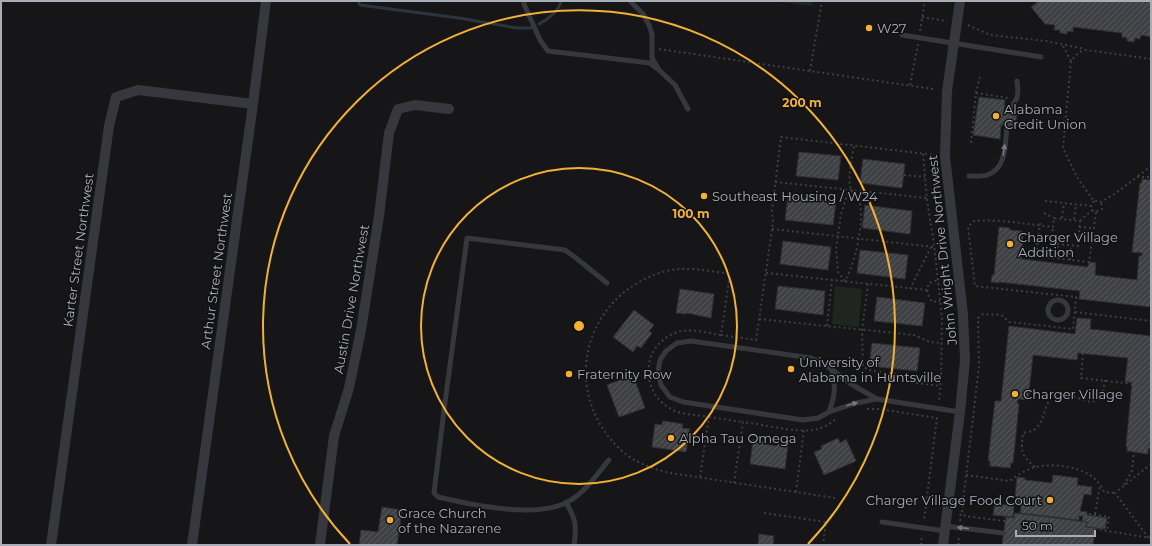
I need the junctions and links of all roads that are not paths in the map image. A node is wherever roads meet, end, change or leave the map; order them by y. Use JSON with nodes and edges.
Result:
{"nodes":[{"id":1,"x":266,"y":1,"type":"edge"},
{"id":2,"x":524,"y":1,"type":"edge"},
{"id":3,"x":630,"y":1,"type":"edge"},
{"id":4,"x":960,"y":1,"type":"edge"},
{"id":5,"x":902,"y":35,"type":"dead end"},
{"id":6,"x":954,"y":43,"type":"junction"},
{"id":7,"x":1041,"y":57,"type":"dead end"},
{"id":8,"x":659,"y":70,"type":"junction"},
{"id":9,"x":1017,"y":81,"type":"dead end"},
{"id":10,"x":253,"y":104,"type":"junction"},
{"id":11,"x":449,"y":109,"type":"dead end"},
{"id":12,"x":688,"y":109,"type":"dead end"},
{"id":13,"x":1009,"y":111,"type":"dead end"},
{"id":14,"x":1007,"y":126,"type":"dead end"},
{"id":15,"x":969,"y":176,"type":"dead end"},
{"id":16,"x":607,"y":283,"type":"dead end"},
{"id":17,"x":1059,"y":300,"type":"joint"},
{"id":18,"x":832,"y":371,"type":"junction"},
{"id":19,"x":877,"y":399,"type":"junction"},
{"id":20,"x":829,"y":412,"type":"junction"},
{"id":21,"x":960,"y":412,"type":"junction"},
{"id":22,"x":609,"y":460,"type":"dead end"},
{"id":23,"x":566,"y":502,"type":"junction"},
{"id":24,"x":882,"y":522,"type":"dead end"},
{"id":25,"x":945,"y":528,"type":"junction"},
{"id":26,"x":1004,"y":532,"type":"dead end"},
{"id":27,"x":51,"y":545,"type":"edge"},
{"id":28,"x":192,"y":545,"type":"edge"},
{"id":29,"x":320,"y":545,"type":"edge"},
{"id":30,"x":574,"y":545,"type":"edge"},
{"id":31,"x":943,"y":545,"type":"edge"}],
"edges":[{"from":1,"to":10,"type":"street","name":"Arthur Street Northwest"},
{"from":2,"to":8,"type":"lane"},
{"from":3,"to":8,"type":"lane"},
{"from":4,"to":6,"type":"street","name":"John Wright Drive Northwest"},
{"from":5,"to":6,"type":"lane"},
{"from":6,"to":7,"type":"lane"},
{"from":6,"to":21,"type":"street","name":"John Wright Drive Northwest"},
{"from":8,"to":12,"type":"lane"},
{"from":9,"to":13,"type":"lane"},
{"from":10,"to":27,"type":"street","name":"Karter Street Northwest"},
{"from":10,"to":28,"type":"street","name":"Arthur Street Northwest"},
{"from":11,"to":29,"type":"street","name":"Austin Drive Northwest"},
{"from":15,"to":14,"type":"lane","one_way":true},
{"from":16,"to":23,"type":"lane"},
{"from":17,"to":17,"type":"lane"},
{"from":18,"to":19,"type":"lane"},
{"from":18,"to":20,"type":"lane"},
{"from":18,"to":20,"type":"lane"},
{"from":20,"to":19,"type":"lane","one_way":true},
{"from":19,"to":21,"type":"lane"},
{"from":21,"to":25,"type":"street","name":"John Wright Drive Northwest"},
{"from":22,"to":23,"type":"lane"},
{"from":23,"to":30,"type":"lane"},
{"from":24,"to":25,"type":"lane"},
{"from":26,"to":25,"type":"lane","one_way":true},
{"from":25,"to":31,"type":"street","name":"John Wright Drive Northwest"}]}
